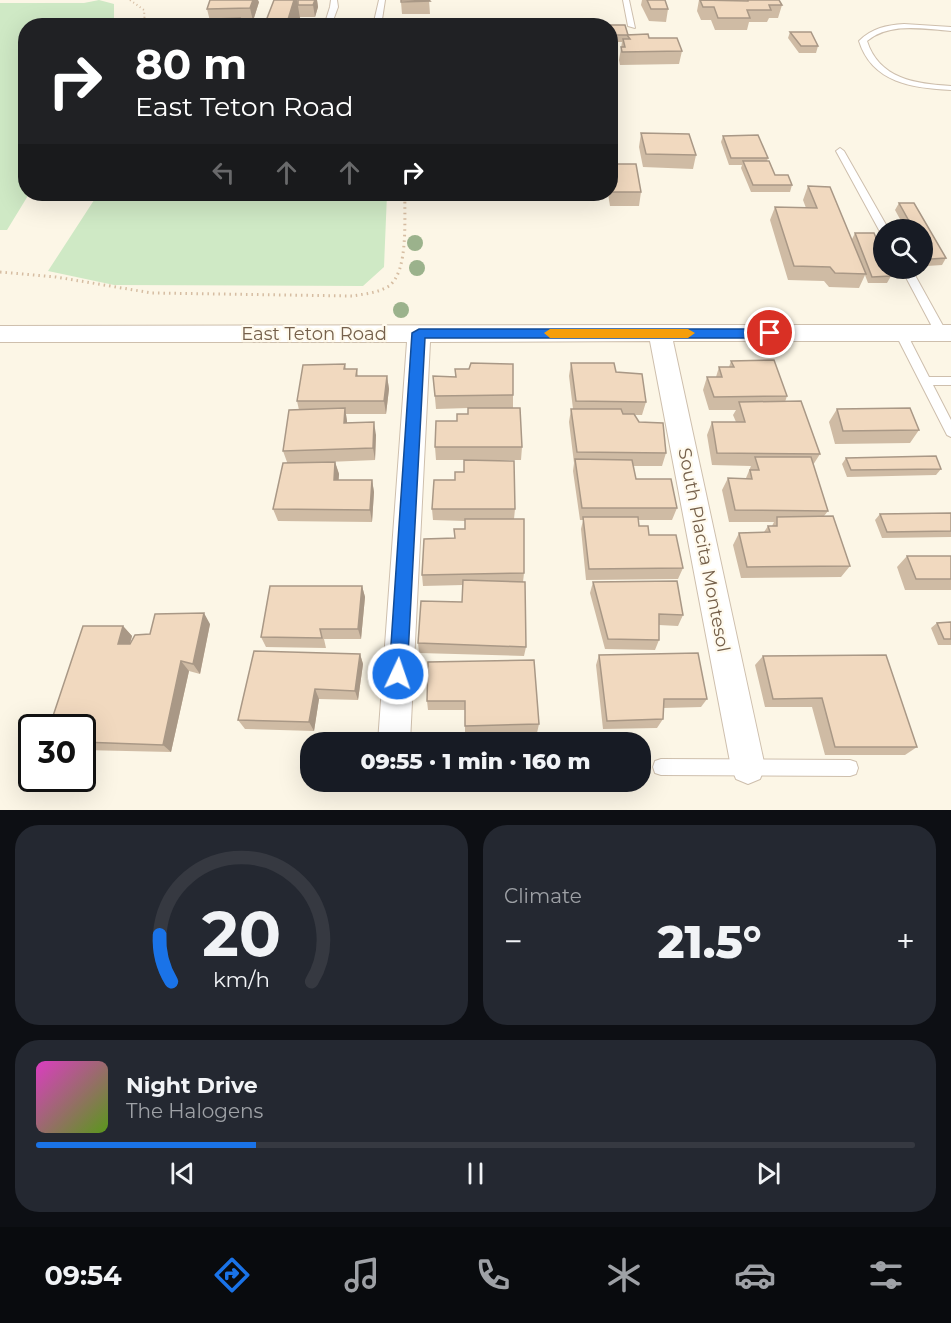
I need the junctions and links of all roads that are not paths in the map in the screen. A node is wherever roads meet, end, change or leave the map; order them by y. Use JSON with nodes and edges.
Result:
{"nodes":[{"id":1,"x":334,"y":0,"type":"edge"},
{"id":2,"x":382,"y":0,"type":"edge"},
{"id":3,"x":626,"y":0,"type":"edge"},
{"id":4,"x":330,"y":18,"type":"edge"},
{"id":5,"x":379,"y":18,"type":"edge"},
{"id":6,"x":632,"y":26,"type":"dead end"},
{"id":7,"x":951,"y":29,"type":"edge"},
{"id":8,"x":951,"y":88,"type":"edge"},
{"id":9,"x":840,"y":151,"type":"dead end"},
{"id":10,"x":878,"y":219,"type":"edge"},
{"id":11,"x":913,"y":279,"type":"edge"},
{"id":12,"x":419,"y":333,"type":"junction"},
{"id":13,"x":660,"y":333,"type":"junction"},
{"id":14,"x":902,"y":333,"type":"junction"},
{"id":15,"x":946,"y":333,"type":"edge"},
{"id":16,"x":0,"y":334,"type":"edge"},
{"id":17,"x":926,"y":381,"type":"junction"},
{"id":18,"x":951,"y":381,"type":"edge"},
{"id":19,"x":951,"y":432,"type":"edge"},
{"id":20,"x":395,"y":732,"type":"edge"},
{"id":21,"x":661,"y":767,"type":"dead end"},
{"id":22,"x":748,"y":767,"type":"junction"},
{"id":23,"x":850,"y":768,"type":"dead end"}],
"edges":[{"from":1,"to":4,"type":"lane"},
{"from":2,"to":5,"type":"lane"},
{"from":3,"to":6,"type":"lane"},
{"from":7,"to":8,"type":"lane"},
{"from":9,"to":10,"type":"lane"},
{"from":11,"to":15,"type":"lane"},
{"from":12,"to":13,"type":"street","name":"East Teton Road"},
{"from":12,"to":16,"type":"street","name":"East Teton Road"},
{"from":12,"to":20,"type":"street"},
{"from":13,"to":14,"type":"street","name":"East Teton Road"},
{"from":13,"to":22,"type":"street","name":"South Placita Montesol"},
{"from":14,"to":15,"type":"street","name":"East Teton Road"},
{"from":14,"to":17,"type":"lane"},
{"from":17,"to":18,"type":"lane"},
{"from":17,"to":19,"type":"lane"},
{"from":21,"to":22,"type":"lane"},
{"from":22,"to":23,"type":"lane"}]}
